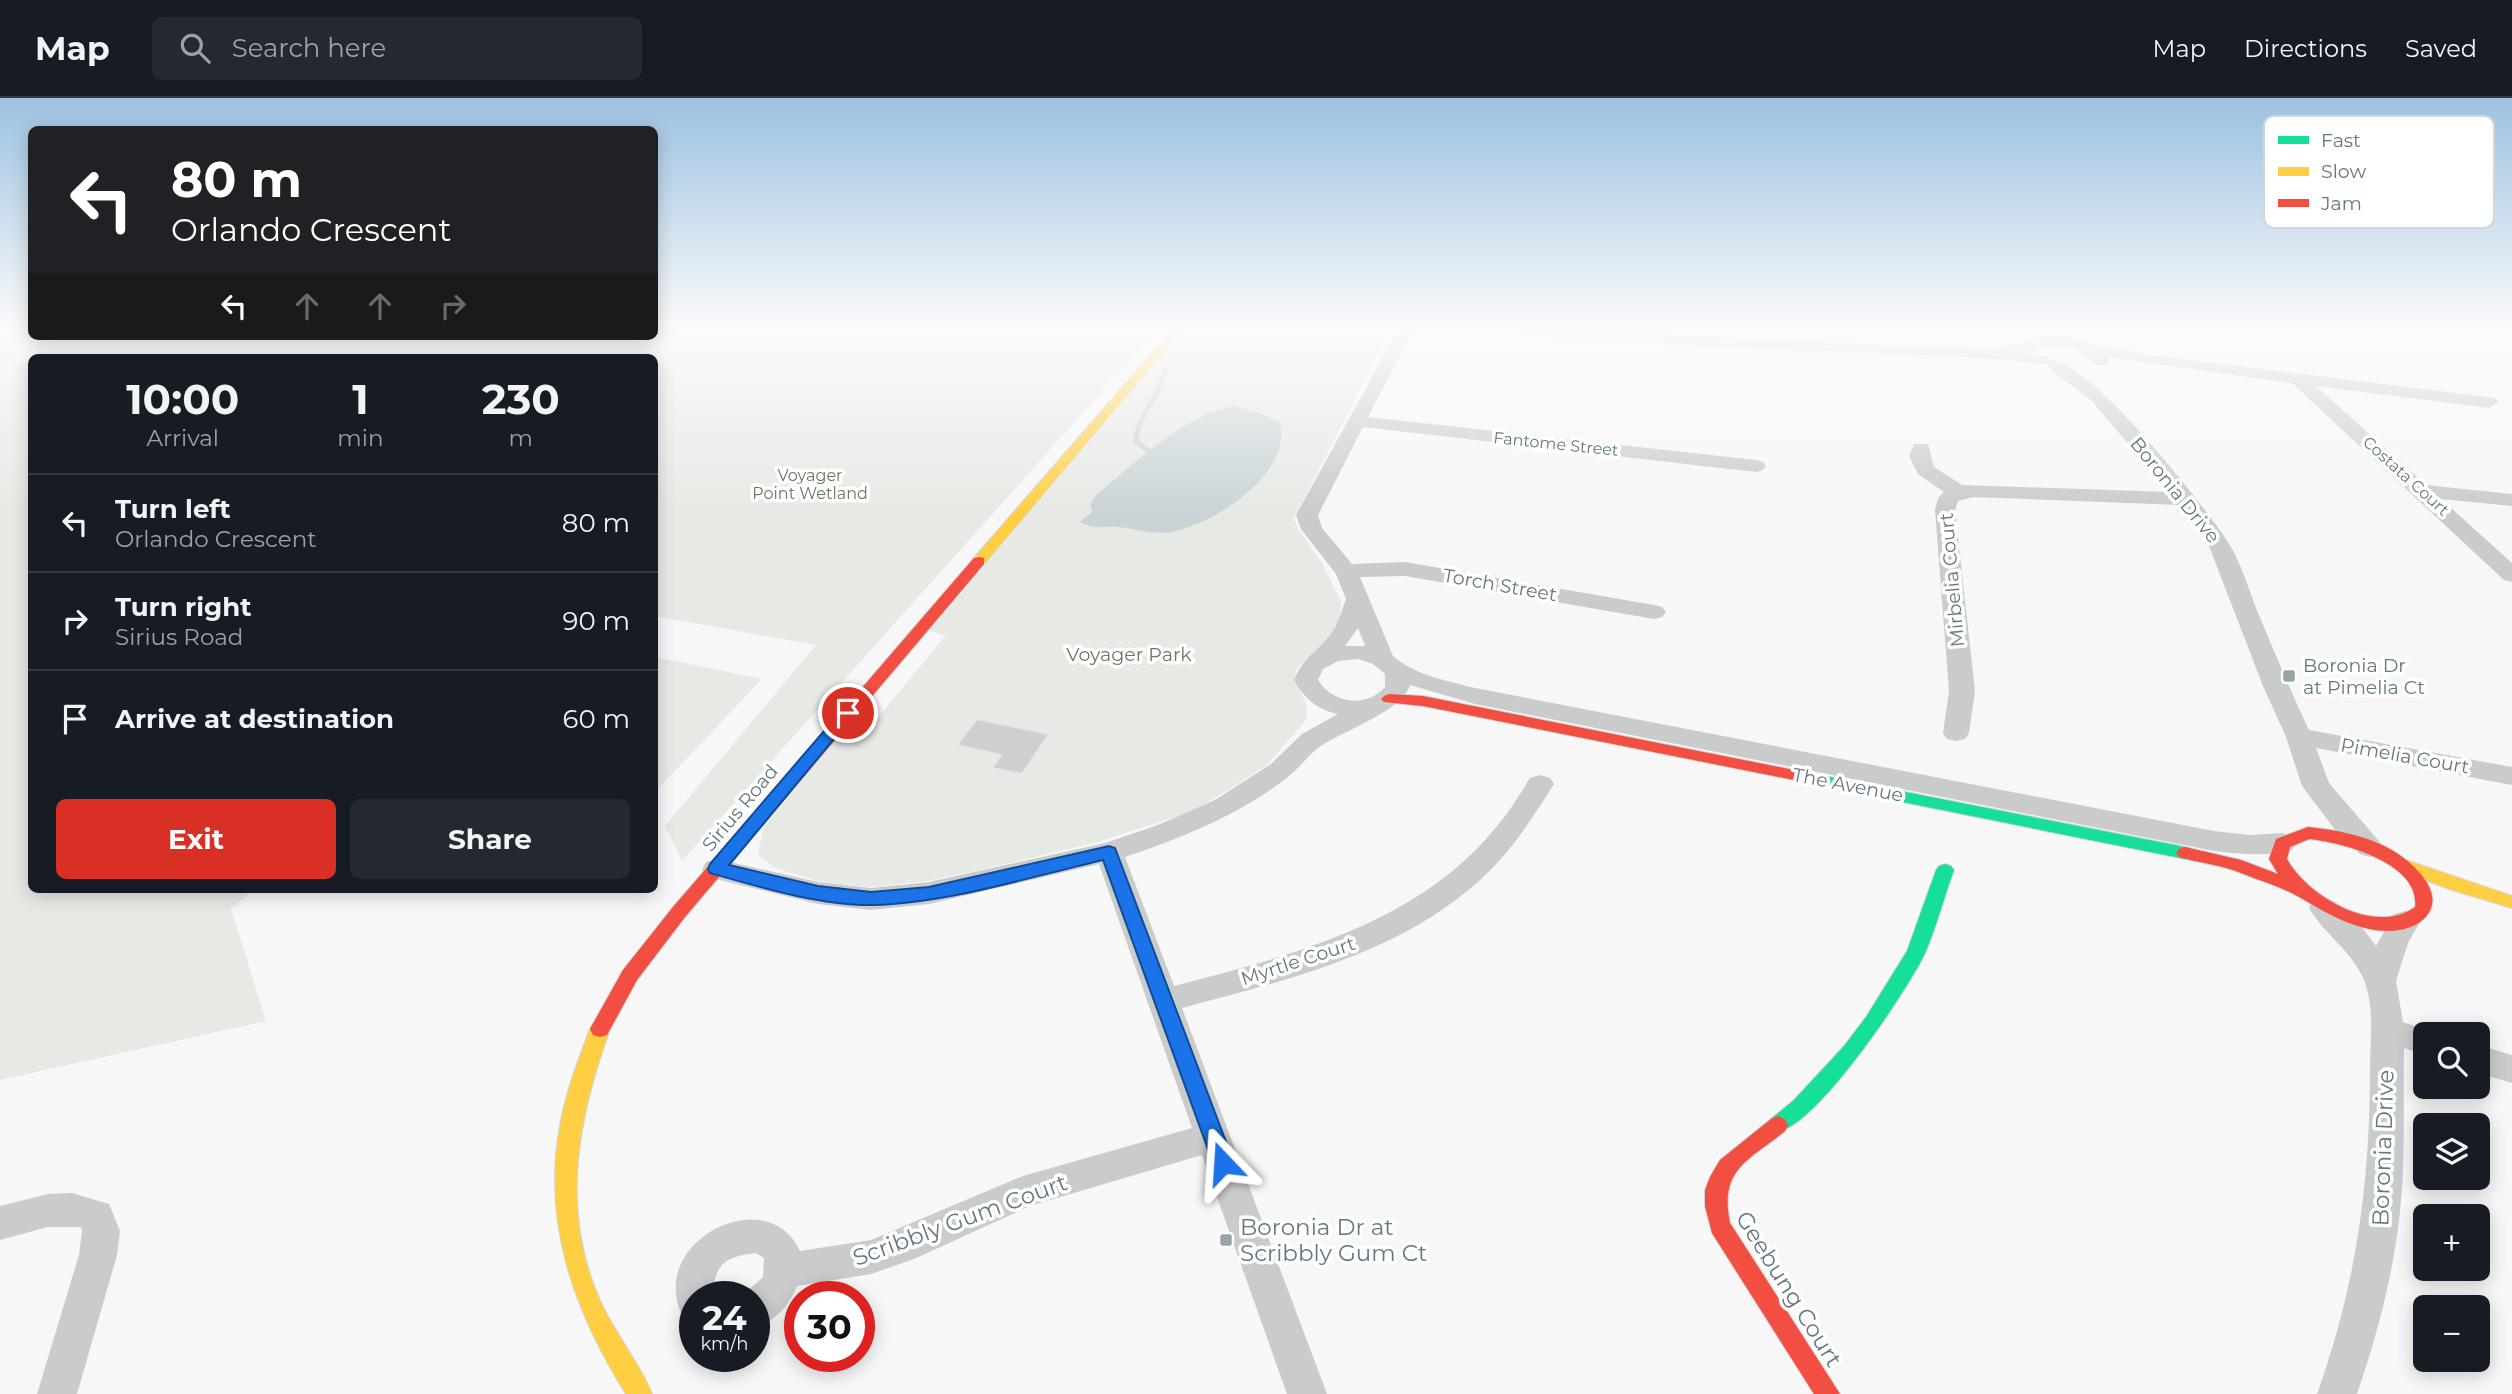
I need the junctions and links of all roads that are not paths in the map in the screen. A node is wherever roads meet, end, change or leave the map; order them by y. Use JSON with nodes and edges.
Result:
{"nodes":[{"id":1,"x":1125,"y":390,"type":"edge"},
{"id":2,"x":1373,"y":390,"type":"edge"},
{"id":3,"x":2089,"y":390,"type":"edge"},
{"id":4,"x":2097,"y":390,"type":"edge"},
{"id":5,"x":2311,"y":390,"type":"edge"},
{"id":6,"x":2393,"y":390,"type":"edge"},
{"id":7,"x":2099,"y":397,"type":"junction"},
{"id":8,"x":2489,"y":402,"type":"dead end"},
{"id":9,"x":1357,"y":421,"type":"junction"},
{"id":10,"x":1921,"y":448,"type":"dead end"},
{"id":11,"x":1756,"y":466,"type":"dead end"},
{"id":12,"x":2422,"y":491,"type":"junction"},
{"id":13,"x":1959,"y":492,"type":"junction"},
{"id":14,"x":2186,"y":499,"type":"junction"},
{"id":15,"x":2512,"y":500,"type":"edge"},
{"id":16,"x":1346,"y":571,"type":"junction"},
{"id":17,"x":2512,"y":575,"type":"edge"},
{"id":18,"x":1357,"y":600,"type":"junction"},
{"id":19,"x":1654,"y":612,"type":"dead end"},
{"id":20,"x":1321,"y":659,"type":"junction"},
{"id":21,"x":1388,"y":664,"type":"junction"},
{"id":22,"x":1316,"y":697,"type":"junction"},
{"id":23,"x":1380,"y":703,"type":"junction"},
{"id":24,"x":1956,"y":733,"type":"dead end"},
{"id":25,"x":2299,"y":737,"type":"junction"},
{"id":26,"x":1311,"y":740,"type":"junction"},
{"id":27,"x":2512,"y":776,"type":"edge"},
{"id":28,"x":1540,"y":784,"type":"dead end"},
{"id":29,"x":2316,"y":786,"type":"junction"},
{"id":30,"x":2291,"y":839,"type":"junction"},
{"id":31,"x":2370,"y":847,"type":"junction"},
{"id":32,"x":1109,"y":852,"type":"junction"},
{"id":33,"x":2400,"y":864,"type":"junction"},
{"id":34,"x":716,"y":869,"type":"junction"},
{"id":35,"x":1945,"y":870,"type":"dead end"},
{"id":36,"x":2310,"y":897,"type":"junction"},
{"id":37,"x":2512,"y":902,"type":"edge"},
{"id":38,"x":2440,"y":912,"type":"dead end"},
{"id":39,"x":2412,"y":918,"type":"junction"},
{"id":40,"x":2380,"y":981,"type":"junction"},
{"id":41,"x":1163,"y":1001,"type":"junction"},
{"id":42,"x":2386,"y":1030,"type":"junction"},
{"id":43,"x":2413,"y":1038,"type":"edge"},
{"id":44,"x":2490,"y":1063,"type":"edge"},
{"id":45,"x":2512,"y":1069,"type":"edge"},
{"id":46,"x":1214,"y":1137,"type":"junction"},
{"id":47,"x":0,"y":1223,"type":"edge"},
{"id":48,"x":784,"y":1271,"type":"junction"},
{"id":49,"x":694,"y":1281,"type":"edge"},
{"id":50,"x":770,"y":1298,"type":"edge"},
{"id":51,"x":57,"y":1394,"type":"edge"},
{"id":52,"x":639,"y":1394,"type":"edge"},
{"id":53,"x":1307,"y":1394,"type":"edge"},
{"id":54,"x":1828,"y":1394,"type":"edge"},
{"id":55,"x":2337,"y":1394,"type":"edge"}],
"edges":[{"from":1,"to":34,"type":"street","name":"Sirius Road"},
{"from":2,"to":9,"type":"street"},
{"from":3,"to":7,"type":"street","name":"Boronia Drive"},
{"from":4,"to":7,"type":"street","name":"Boronia Drive"},
{"from":5,"to":12,"type":"street","name":"Costata Court"},
{"from":6,"to":8,"type":"street"},
{"from":7,"to":14,"type":"street","name":"Boronia Drive"},
{"from":9,"to":11,"type":"street","name":"Fantome Street"},
{"from":9,"to":16,"type":"street"},
{"from":10,"to":13,"type":"street"},
{"from":12,"to":15,"type":"street"},
{"from":12,"to":17,"type":"street","name":"Costata Court"},
{"from":13,"to":14,"type":"street","name":"Mirbelia Court"},
{"from":13,"to":24,"type":"street","name":"Mirbelia Court"},
{"from":14,"to":25,"type":"street","name":"Boronia Drive"},
{"from":16,"to":18,"type":"street"},
{"from":16,"to":19,"type":"street","name":"Torch Street"},
{"from":18,"to":20,"type":"street"},
{"from":18,"to":21,"type":"street"},
{"from":20,"to":21,"type":"street"},
{"from":20,"to":22,"type":"street"},
{"from":21,"to":23,"type":"street"},
{"from":21,"to":30,"type":"street","name":"The Avenue"},
{"from":22,"to":23,"type":"street"},
{"from":22,"to":26,"type":"street"},
{"from":23,"to":26,"type":"street"},
{"from":23,"to":36,"type":"street","name":"The Avenue"},
{"from":25,"to":27,"type":"street","name":"Pimelia Court"},
{"from":25,"to":29,"type":"street","name":"Boronia Drive"},
{"from":26,"to":32,"type":"street"},
{"from":28,"to":41,"type":"street","name":"Myrtle Court"},
{"from":29,"to":30,"type":"street"},
{"from":29,"to":31,"type":"street","name":"Boronia Drive"},
{"from":30,"to":31,"type":"street"},
{"from":30,"to":36,"type":"street"},
{"from":31,"to":33,"type":"street"},
{"from":32,"to":34,"type":"street"},
{"from":32,"to":41,"type":"street"},
{"from":33,"to":37,"type":"street"},
{"from":33,"to":39,"type":"street"},
{"from":34,"to":52,"type":"street","name":"Sirius Road"},
{"from":35,"to":54,"type":"street","name":"Geebung Court"},
{"from":36,"to":39,"type":"street","name":"The Avenue"},
{"from":36,"to":40,"type":"street","name":"Boronia Drive"},
{"from":38,"to":39,"type":"street"},
{"from":39,"to":40,"type":"street","name":"Boronia Drive"},
{"from":40,"to":42,"type":"street","name":"Boronia Drive"},
{"from":41,"to":46,"type":"street"},
{"from":42,"to":43,"type":"street"},
{"from":42,"to":55,"type":"street","name":"Boronia Drive"},
{"from":44,"to":45,"type":"street"},
{"from":46,"to":48,"type":"street","name":"Scribbly Gum Court"},
{"from":46,"to":53,"type":"street"},
{"from":47,"to":51,"type":"street"},
{"from":48,"to":49,"type":"street"},
{"from":48,"to":50,"type":"street"}]}
